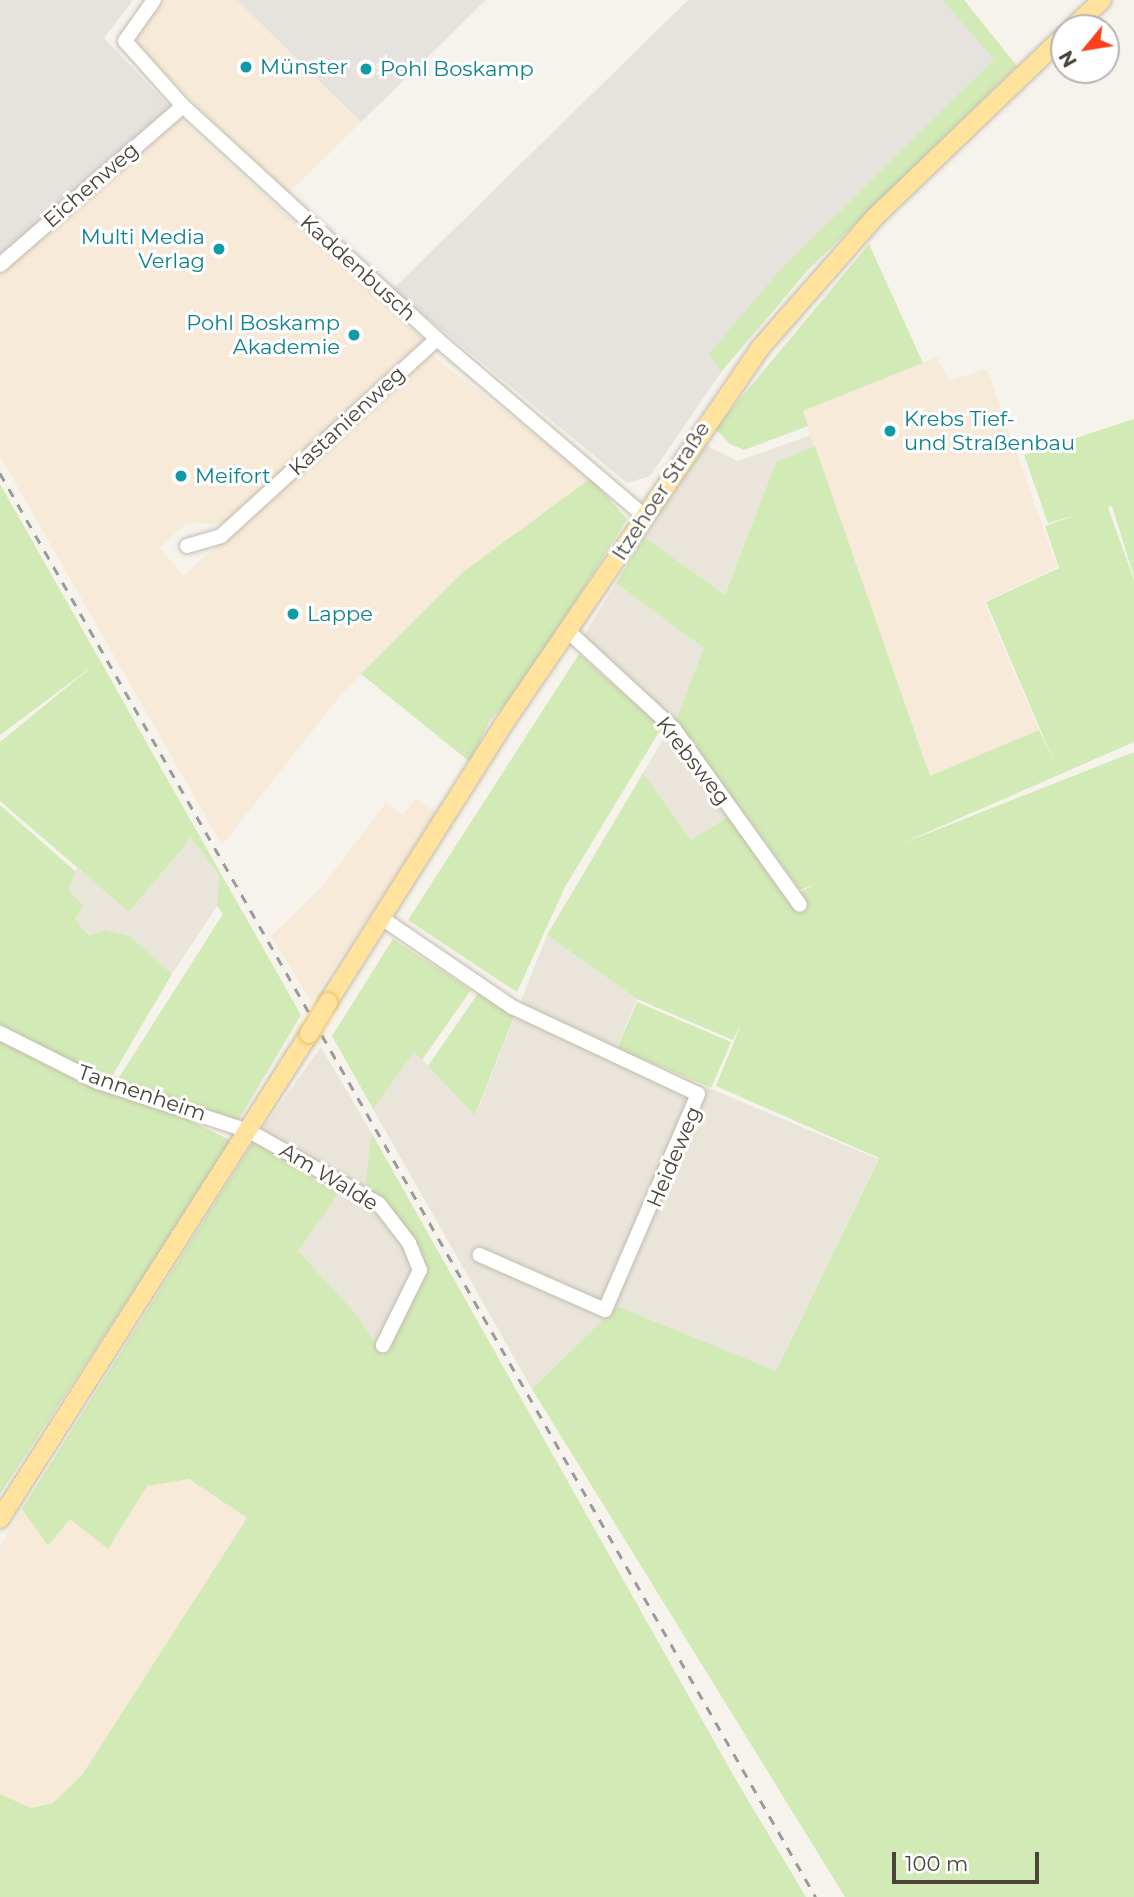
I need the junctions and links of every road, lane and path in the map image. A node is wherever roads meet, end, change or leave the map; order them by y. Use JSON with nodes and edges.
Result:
{"nodes":[{"id":1,"x":154,"y":0,"type":"edge"},
{"id":2,"x":1102,"y":0,"type":"edge"},
{"id":3,"x":1087,"y":14,"type":"edge"},
{"id":4,"x":1050,"y":50,"type":"edge"},
{"id":5,"x":183,"y":106,"type":"junction"},
{"id":6,"x":0,"y":265,"type":"edge"},
{"id":7,"x":437,"y":339,"type":"junction"},
{"id":8,"x":643,"y":515,"type":"junction"},
{"id":9,"x":187,"y":546,"type":"dead end"},
{"id":10,"x":569,"y":632,"type":"junction"},
{"id":11,"x":800,"y":905,"type":"dead end"},
{"id":12,"x":383,"y":919,"type":"junction"},
{"id":13,"x":0,"y":1033,"type":"edge"},
{"id":14,"x":249,"y":1131,"type":"junction"},
{"id":15,"x":480,"y":1255,"type":"dead end"},
{"id":16,"x":383,"y":1345,"type":"dead end"},
{"id":17,"x":0,"y":1519,"type":"edge"}],
"edges":[{"from":1,"to":5,"type":"street","name":"Kaddenbusch"},
{"from":2,"to":3,"type":"main road"},
{"from":4,"to":8,"type":"main road","name":"Itzehoer Straße"},
{"from":5,"to":6,"type":"street","name":"Eichenweg"},
{"from":5,"to":7,"type":"street","name":"Kaddenbusch"},
{"from":7,"to":8,"type":"street","name":"Kaddenbusch"},
{"from":7,"to":9,"type":"street","name":"Kastanienweg"},
{"from":8,"to":10,"type":"main road","name":"Itzehoer Straße"},
{"from":10,"to":11,"type":"street","name":"Krebsweg"},
{"from":10,"to":12,"type":"main road","name":"Itzehoer Straße"},
{"from":12,"to":14,"type":"main road","name":"Itzehoer Straße","bridge":true},
{"from":12,"to":15,"type":"street","name":"Heideweg"},
{"from":13,"to":14,"type":"street","name":"Tannenheim"},
{"from":14,"to":16,"type":"street","name":"Am Walde"},
{"from":14,"to":17,"type":"main road","name":"Itzehoer Straße"}]}
